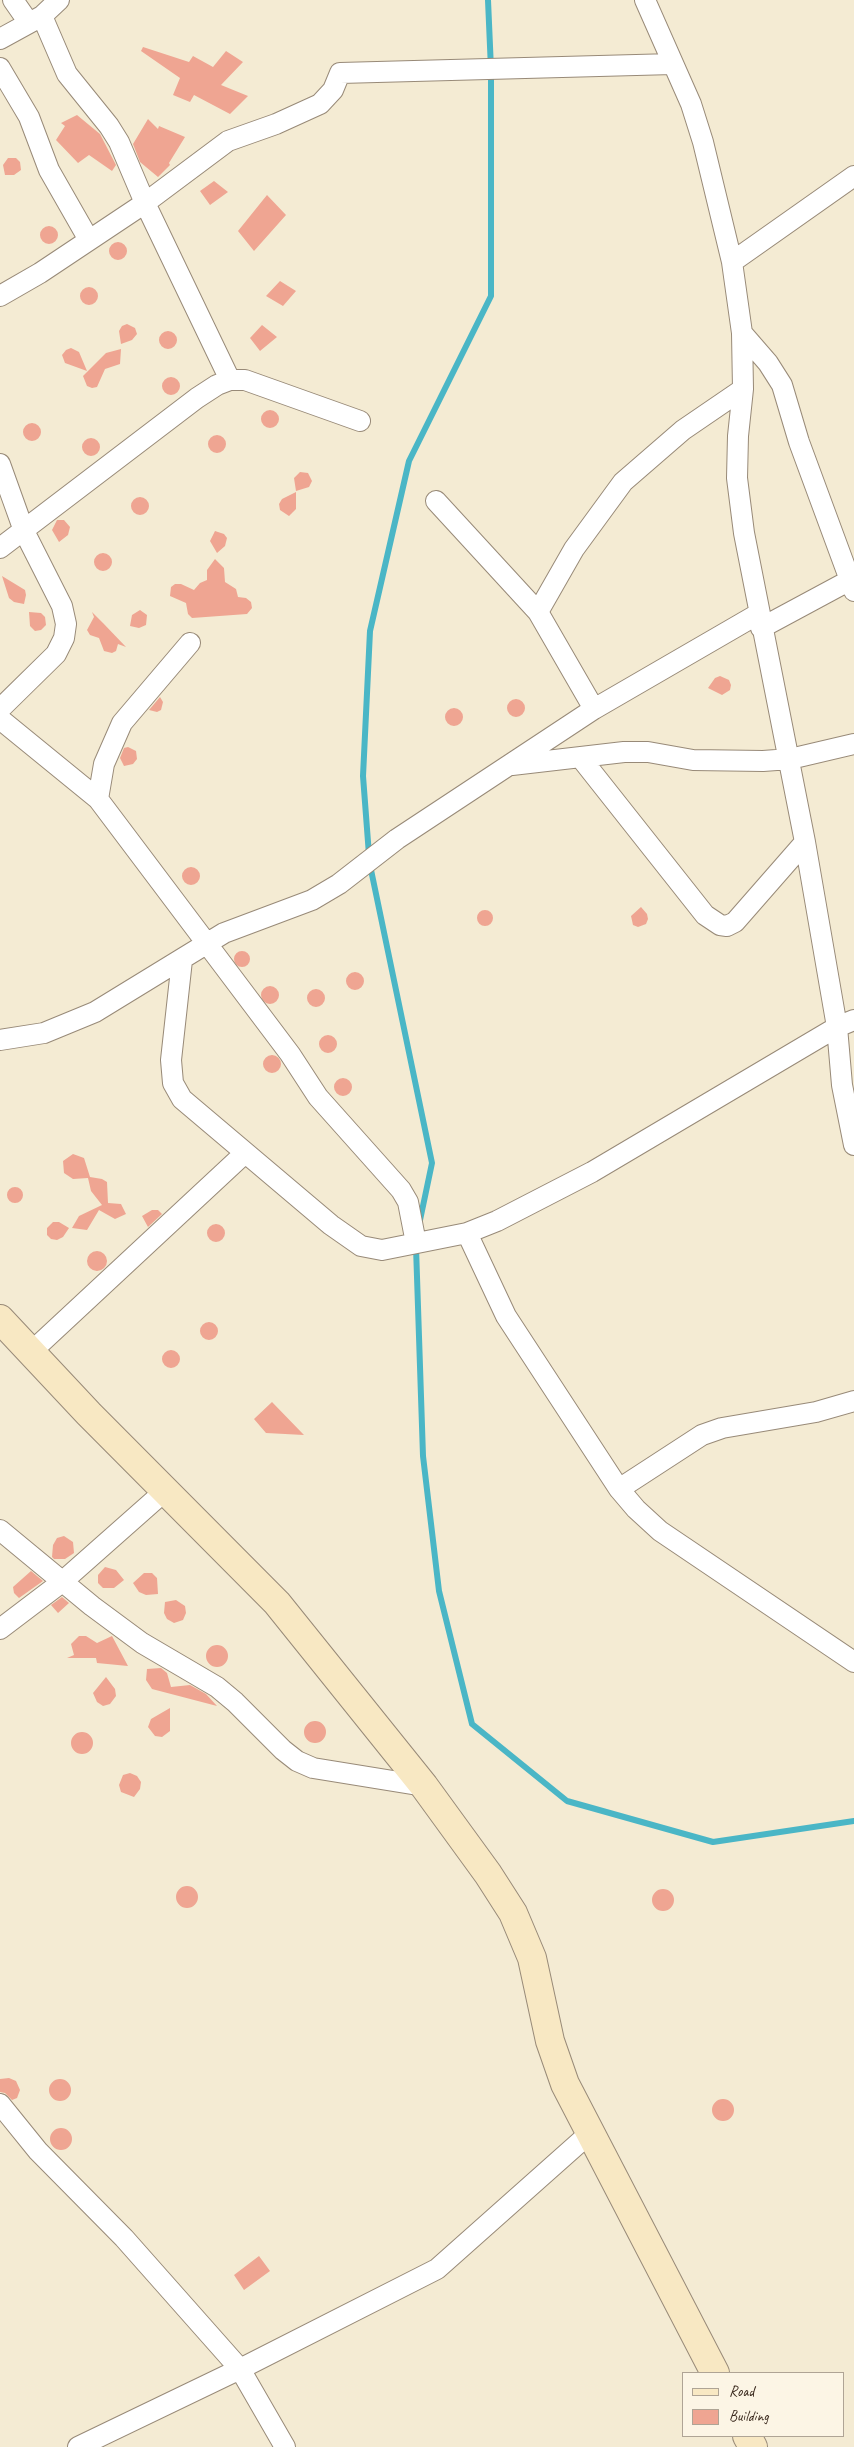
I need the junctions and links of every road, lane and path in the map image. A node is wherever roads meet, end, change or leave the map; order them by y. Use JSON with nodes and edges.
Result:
{"nodes":[{"id":1,"x":14,"y":0,"type":"edge"},
{"id":2,"x":59,"y":0,"type":"edge"},
{"id":3,"x":645,"y":0,"type":"edge"},
{"id":4,"x":35,"y":19,"type":"junction"},
{"id":5,"x":0,"y":39,"type":"edge"},
{"id":6,"x":673,"y":64,"type":"junction"},
{"id":7,"x":0,"y":68,"type":"edge"},
{"id":8,"x":854,"y":176,"type":"edge"},
{"id":9,"x":145,"y":203,"type":"junction"},
{"id":10,"x":89,"y":240,"type":"junction"},
{"id":11,"x":732,"y":262,"type":"junction"},
{"id":12,"x":0,"y":296,"type":"edge"},
{"id":13,"x":742,"y":333,"type":"junction"},
{"id":14,"x":230,"y":380,"type":"junction"},
{"id":15,"x":743,"y":389,"type":"junction"},
{"id":16,"x":360,"y":421,"type":"dead end"},
{"id":17,"x":0,"y":464,"type":"edge"},
{"id":18,"x":436,"y":501,"type":"dead end"},
{"id":19,"x":24,"y":531,"type":"junction"},
{"id":20,"x":0,"y":548,"type":"edge"},
{"id":21,"x":853,"y":583,"type":"edge"},
{"id":22,"x":538,"y":612,"type":"junction"},
{"id":23,"x":760,"y":621,"type":"junction"},
{"id":24,"x":190,"y":643,"type":"dead end"},
{"id":25,"x":594,"y":708,"type":"junction"},
{"id":26,"x":0,"y":709,"type":"edge"},
{"id":27,"x":0,"y":719,"type":"edge"},
{"id":28,"x":854,"y":744,"type":"edge"},
{"id":29,"x":580,"y":757,"type":"junction"},
{"id":30,"x":790,"y":759,"type":"junction"},
{"id":31,"x":506,"y":766,"type":"junction"},
{"id":32,"x":98,"y":799,"type":"junction"},
{"id":33,"x":805,"y":842,"type":"junction"},
{"id":34,"x":207,"y":944,"type":"junction"},
{"id":35,"x":182,"y":960,"type":"junction"},
{"id":36,"x":846,"y":1023,"type":"edge"},
{"id":37,"x":0,"y":1040,"type":"edge"},
{"id":38,"x":854,"y":1145,"type":"edge"},
{"id":39,"x":245,"y":1152,"type":"junction"},
{"id":40,"x":467,"y":1233,"type":"junction"},
{"id":41,"x":416,"y":1243,"type":"junction"},
{"id":42,"x":0,"y":1319,"type":"edge"},
{"id":43,"x":30,"y":1353,"type":"junction"},
{"id":44,"x":854,"y":1401,"type":"edge"},
{"id":45,"x":619,"y":1489,"type":"junction"},
{"id":46,"x":166,"y":1490,"type":"junction"},
{"id":47,"x":0,"y":1530,"type":"edge"},
{"id":48,"x":62,"y":1582,"type":"junction"},
{"id":49,"x":0,"y":1629,"type":"edge"},
{"id":50,"x":854,"y":1662,"type":"edge"},
{"id":51,"x":424,"y":1786,"type":"junction"},
{"id":52,"x":0,"y":2104,"type":"edge"},
{"id":53,"x":590,"y":2133,"type":"junction"},
{"id":54,"x":240,"y":2369,"type":"junction"},
{"id":55,"x":714,"y":2372,"type":"edge"},
{"id":56,"x":78,"y":2447,"type":"edge"},
{"id":57,"x":285,"y":2447,"type":"edge"}],
"edges":[{"from":1,"to":4,"type":"street"},
{"from":2,"to":4,"type":"street"},
{"from":3,"to":6,"type":"street"},
{"from":4,"to":5,"type":"street"},
{"from":4,"to":9,"type":"street"},
{"from":6,"to":9,"type":"street"},
{"from":6,"to":11,"type":"street"},
{"from":7,"to":10,"type":"street"},
{"from":8,"to":11,"type":"street"},
{"from":9,"to":10,"type":"street"},
{"from":9,"to":14,"type":"street"},
{"from":10,"to":12,"type":"street"},
{"from":11,"to":13,"type":"street"},
{"from":13,"to":15,"type":"street"},
{"from":13,"to":21,"type":"street"},
{"from":14,"to":16,"type":"street"},
{"from":14,"to":19,"type":"street"},
{"from":15,"to":22,"type":"street"},
{"from":15,"to":23,"type":"street"},
{"from":17,"to":19,"type":"street"},
{"from":18,"to":22,"type":"street"},
{"from":19,"to":20,"type":"street"},
{"from":19,"to":26,"type":"street"},
{"from":21,"to":23,"type":"street"},
{"from":22,"to":25,"type":"street"},
{"from":23,"to":25,"type":"street"},
{"from":23,"to":30,"type":"street"},
{"from":24,"to":32,"type":"street"},
{"from":25,"to":31,"type":"street"},
{"from":27,"to":32,"type":"street"},
{"from":28,"to":30,"type":"street"},
{"from":29,"to":30,"type":"street"},
{"from":29,"to":31,"type":"street"},
{"from":29,"to":33,"type":"street"},
{"from":30,"to":33,"type":"street"},
{"from":31,"to":34,"type":"street"},
{"from":32,"to":34,"type":"street"},
{"from":33,"to":36,"type":"street"},
{"from":34,"to":35,"type":"street"},
{"from":34,"to":41,"type":"street"},
{"from":35,"to":37,"type":"street"},
{"from":35,"to":39,"type":"street"},
{"from":36,"to":38,"type":"street"},
{"from":36,"to":40,"type":"street"},
{"from":39,"to":41,"type":"street"},
{"from":39,"to":43,"type":"street"},
{"from":40,"to":41,"type":"street"},
{"from":40,"to":45,"type":"street"},
{"from":42,"to":43,"type":"main road"},
{"from":43,"to":46,"type":"main road"},
{"from":44,"to":45,"type":"street"},
{"from":45,"to":50,"type":"street"},
{"from":46,"to":48,"type":"street"},
{"from":46,"to":51,"type":"main road"},
{"from":47,"to":48,"type":"street"},
{"from":48,"to":49,"type":"street"},
{"from":48,"to":51,"type":"street"},
{"from":51,"to":53,"type":"main road"},
{"from":52,"to":54,"type":"street"},
{"from":53,"to":54,"type":"street"},
{"from":53,"to":55,"type":"main road"},
{"from":54,"to":56,"type":"street"},
{"from":54,"to":57,"type":"street"}]}
